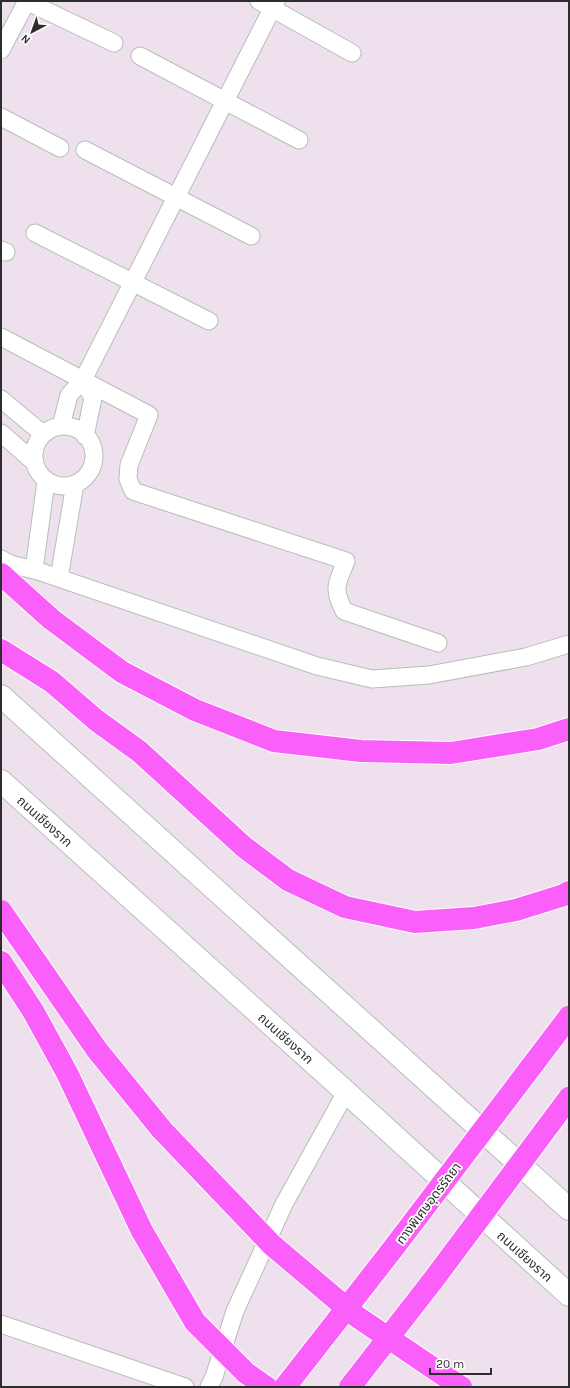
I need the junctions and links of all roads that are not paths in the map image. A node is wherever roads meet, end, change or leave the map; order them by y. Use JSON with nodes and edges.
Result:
{"nodes":[{"id":1,"x":27,"y":1,"type":"edge"},
{"id":2,"x":269,"y":3,"type":"edge"},
{"id":3,"x":114,"y":43,"type":"dead end"},
{"id":4,"x":1,"y":50,"type":"edge"},
{"id":5,"x":352,"y":53,"type":"dead end"},
{"id":6,"x":140,"y":56,"type":"dead end"},
{"id":7,"x":225,"y":101,"type":"junction"},
{"id":8,"x":1,"y":118,"type":"edge"},
{"id":9,"x":298,"y":140,"type":"dead end"},
{"id":10,"x":60,"y":148,"type":"dead end"},
{"id":11,"x":85,"y":150,"type":"dead end"},
{"id":12,"x":176,"y":197,"type":"junction"},
{"id":13,"x":35,"y":233,"type":"dead end"},
{"id":14,"x":251,"y":236,"type":"dead end"},
{"id":15,"x":133,"y":283,"type":"junction"},
{"id":16,"x":209,"y":321,"type":"dead end"},
{"id":17,"x":1,"y":337,"type":"edge"},
{"id":18,"x":83,"y":380,"type":"junction"},
{"id":19,"x":1,"y":399,"type":"edge"},
{"id":20,"x":61,"y":426,"type":"junction"},
{"id":21,"x":1,"y":433,"type":"edge"},
{"id":22,"x":43,"y":434,"type":"junction"},
{"id":23,"x":85,"y":436,"type":"junction"},
{"id":24,"x":33,"y":461,"type":"junction"},
{"id":25,"x":46,"y":481,"type":"junction"},
{"id":26,"x":75,"y":484,"type":"junction"},
{"id":27,"x":1,"y":559,"type":"edge"},
{"id":28,"x":34,"y":570,"type":"junction"},
{"id":29,"x":1,"y":574,"type":"edge"},
{"id":30,"x":59,"y":578,"type":"junction"},
{"id":31,"x":438,"y":643,"type":"dead end"},
{"id":32,"x":569,"y":644,"type":"edge"},
{"id":33,"x":1,"y":650,"type":"edge"},
{"id":34,"x":1,"y":696,"type":"edge"},
{"id":35,"x":569,"y":729,"type":"edge"},
{"id":36,"x":1,"y":781,"type":"edge"},
{"id":37,"x":569,"y":892,"type":"edge"},
{"id":38,"x":1,"y":911,"type":"edge"},
{"id":39,"x":1,"y":962,"type":"edge"},
{"id":40,"x":569,"y":1017,"type":"edge"},
{"id":41,"x":346,"y":1092,"type":"junction"},
{"id":42,"x":569,"y":1098,"type":"edge"},
{"id":43,"x":569,"y":1209,"type":"edge"},
{"id":44,"x":569,"y":1296,"type":"edge"},
{"id":45,"x":1,"y":1324,"type":"edge"},
{"id":46,"x":185,"y":1387,"type":"edge"},
{"id":47,"x":209,"y":1387,"type":"edge"},
{"id":48,"x":266,"y":1387,"type":"edge"},
{"id":49,"x":285,"y":1387,"type":"edge"},
{"id":50,"x":350,"y":1387,"type":"edge"},
{"id":51,"x":461,"y":1387,"type":"edge"}],
"edges":[{"from":1,"to":3,"type":"street"},
{"from":1,"to":4,"type":"street"},
{"from":2,"to":5,"type":"street"},
{"from":2,"to":7,"type":"street"},
{"from":6,"to":7,"type":"street"},
{"from":7,"to":9,"type":"street"},
{"from":7,"to":12,"type":"street"},
{"from":8,"to":10,"type":"street"},
{"from":11,"to":12,"type":"street"},
{"from":12,"to":14,"type":"street"},
{"from":12,"to":15,"type":"street"},
{"from":13,"to":15,"type":"street"},
{"from":15,"to":16,"type":"street"},
{"from":15,"to":18,"type":"street"},
{"from":17,"to":18,"type":"street"},
{"from":18,"to":20,"type":"street"},
{"from":18,"to":23,"type":"street"},
{"from":18,"to":31,"type":"street"},
{"from":19,"to":22,"type":"street"},
{"from":20,"to":22,"type":"street"},
{"from":20,"to":23,"type":"street"},
{"from":21,"to":24,"type":"street"},
{"from":22,"to":24,"type":"street"},
{"from":23,"to":26,"type":"street"},
{"from":24,"to":25,"type":"street"},
{"from":25,"to":26,"type":"street"},
{"from":25,"to":28,"type":"street"},
{"from":26,"to":30,"type":"street"},
{"from":27,"to":28,"type":"street"},
{"from":28,"to":30,"type":"street"},
{"from":29,"to":35,"type":"highway"},
{"from":30,"to":32,"type":"street"},
{"from":33,"to":37,"type":"highway"},
{"from":34,"to":43,"type":"main road"},
{"from":36,"to":41,"type":"main road","name":"ถนนเชียงราก"},
{"from":38,"to":51,"type":"highway","bridge":true},
{"from":39,"to":48,"type":"highway","bridge":true},
{"from":40,"to":49,"type":"highway","name":"ทางพิเศษอุดรรัถยา","bridge":true},
{"from":41,"to":44,"type":"main road","name":"ถนนเชียงราก"},
{"from":41,"to":47,"type":"street"},
{"from":42,"to":50,"type":"highway","bridge":true},
{"from":45,"to":46,"type":"street"}]}
